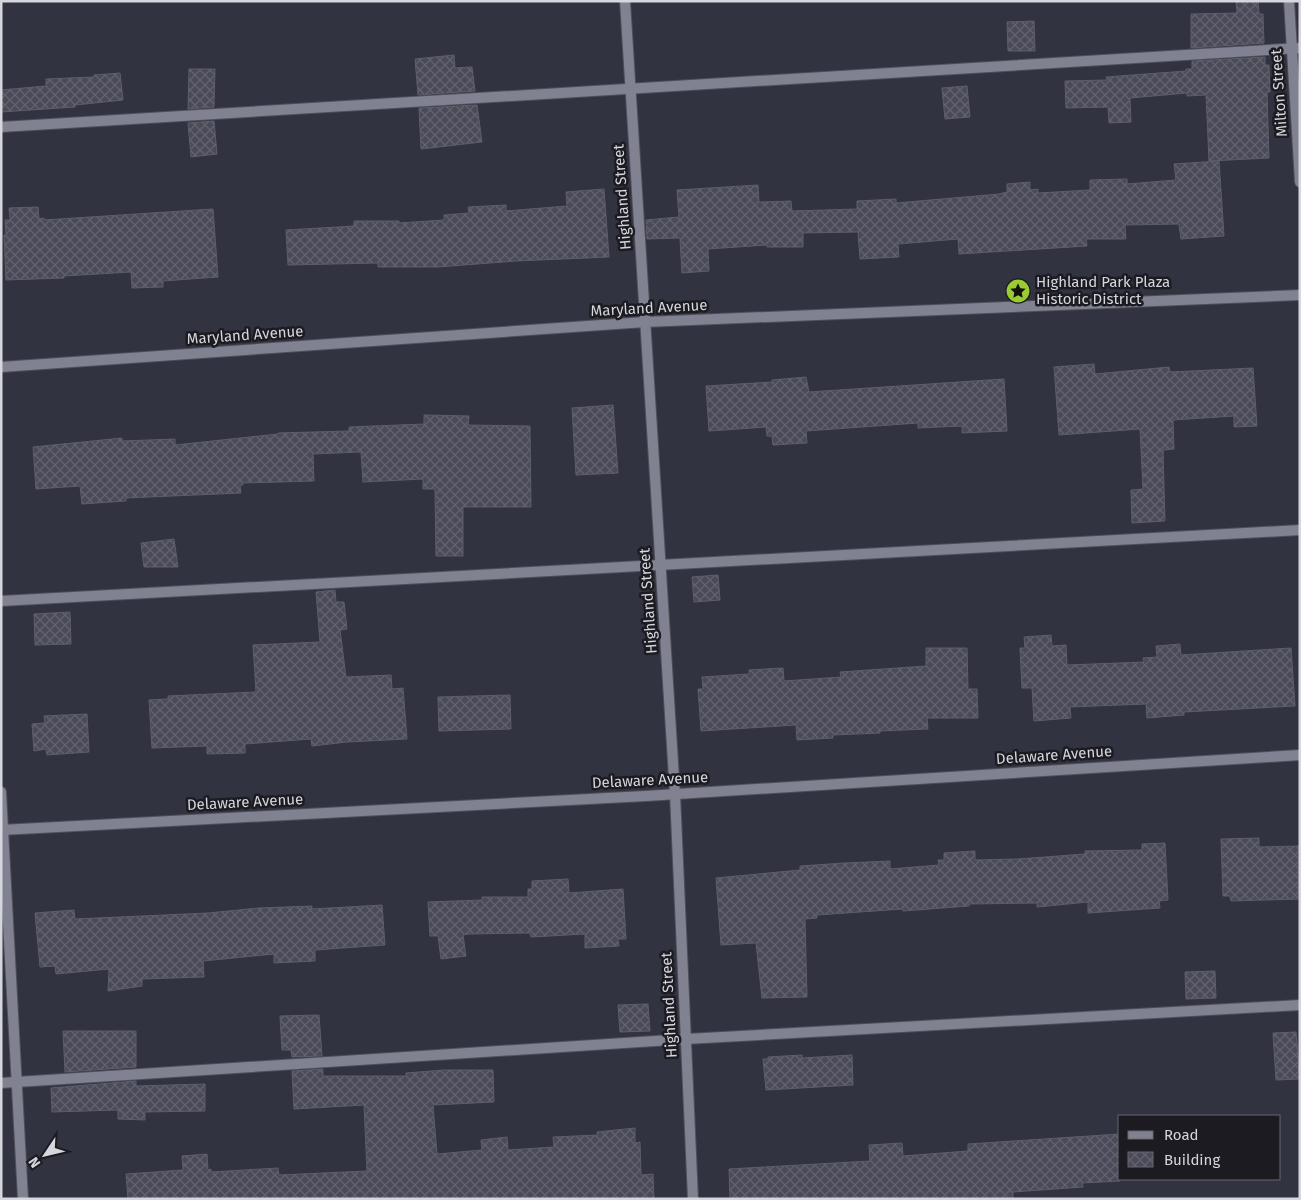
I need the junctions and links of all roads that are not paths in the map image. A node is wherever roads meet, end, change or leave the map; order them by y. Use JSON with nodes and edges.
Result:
{"nodes":[{"id":1,"x":624,"y":1,"type":"edge"},
{"id":2,"x":1289,"y":1,"type":"edge"},
{"id":3,"x":1295,"y":48,"type":"edge"},
{"id":4,"x":630,"y":88,"type":"junction"},
{"id":5,"x":1,"y":127,"type":"edge"},
{"id":6,"x":1300,"y":182,"type":"edge"},
{"id":7,"x":1300,"y":295,"type":"edge"},
{"id":8,"x":645,"y":322,"type":"junction"},
{"id":9,"x":1,"y":367,"type":"edge"},
{"id":10,"x":1300,"y":530,"type":"edge"},
{"id":11,"x":660,"y":565,"type":"junction"},
{"id":12,"x":1,"y":601,"type":"edge"},
{"id":13,"x":1300,"y":755,"type":"edge"},
{"id":14,"x":1,"y":792,"type":"edge"},
{"id":15,"x":675,"y":794,"type":"junction"},
{"id":16,"x":3,"y":830,"type":"edge"},
{"id":17,"x":1300,"y":1005,"type":"edge"},
{"id":18,"x":686,"y":1039,"type":"junction"},
{"id":19,"x":17,"y":1082,"type":"junction"},
{"id":20,"x":1,"y":1083,"type":"edge"},
{"id":21,"x":22,"y":1199,"type":"edge"},
{"id":22,"x":693,"y":1199,"type":"edge"}],
"edges":[{"from":1,"to":4,"type":"street","name":"Highland Street"},
{"from":2,"to":3,"type":"street","name":"Milton Street"},
{"from":3,"to":4,"type":"street"},
{"from":3,"to":6,"type":"street","name":"Milton Street"},
{"from":4,"to":5,"type":"street"},
{"from":4,"to":8,"type":"street","name":"Highland Street"},
{"from":7,"to":8,"type":"street","name":"Maryland Avenue"},
{"from":8,"to":9,"type":"street","name":"Maryland Avenue"},
{"from":8,"to":11,"type":"street","name":"Highland Street"},
{"from":10,"to":11,"type":"street"},
{"from":11,"to":12,"type":"street"},
{"from":11,"to":15,"type":"street","name":"Highland Street"},
{"from":13,"to":15,"type":"street","name":"Delaware Avenue"},
{"from":14,"to":16,"type":"street"},
{"from":15,"to":16,"type":"street","name":"Delaware Avenue"},
{"from":15,"to":18,"type":"street","name":"Highland Street"},
{"from":16,"to":19,"type":"street"},
{"from":17,"to":18,"type":"street"},
{"from":18,"to":19,"type":"street"},
{"from":18,"to":22,"type":"street","name":"Highland Street"},
{"from":19,"to":20,"type":"street"},
{"from":19,"to":21,"type":"street"}]}
